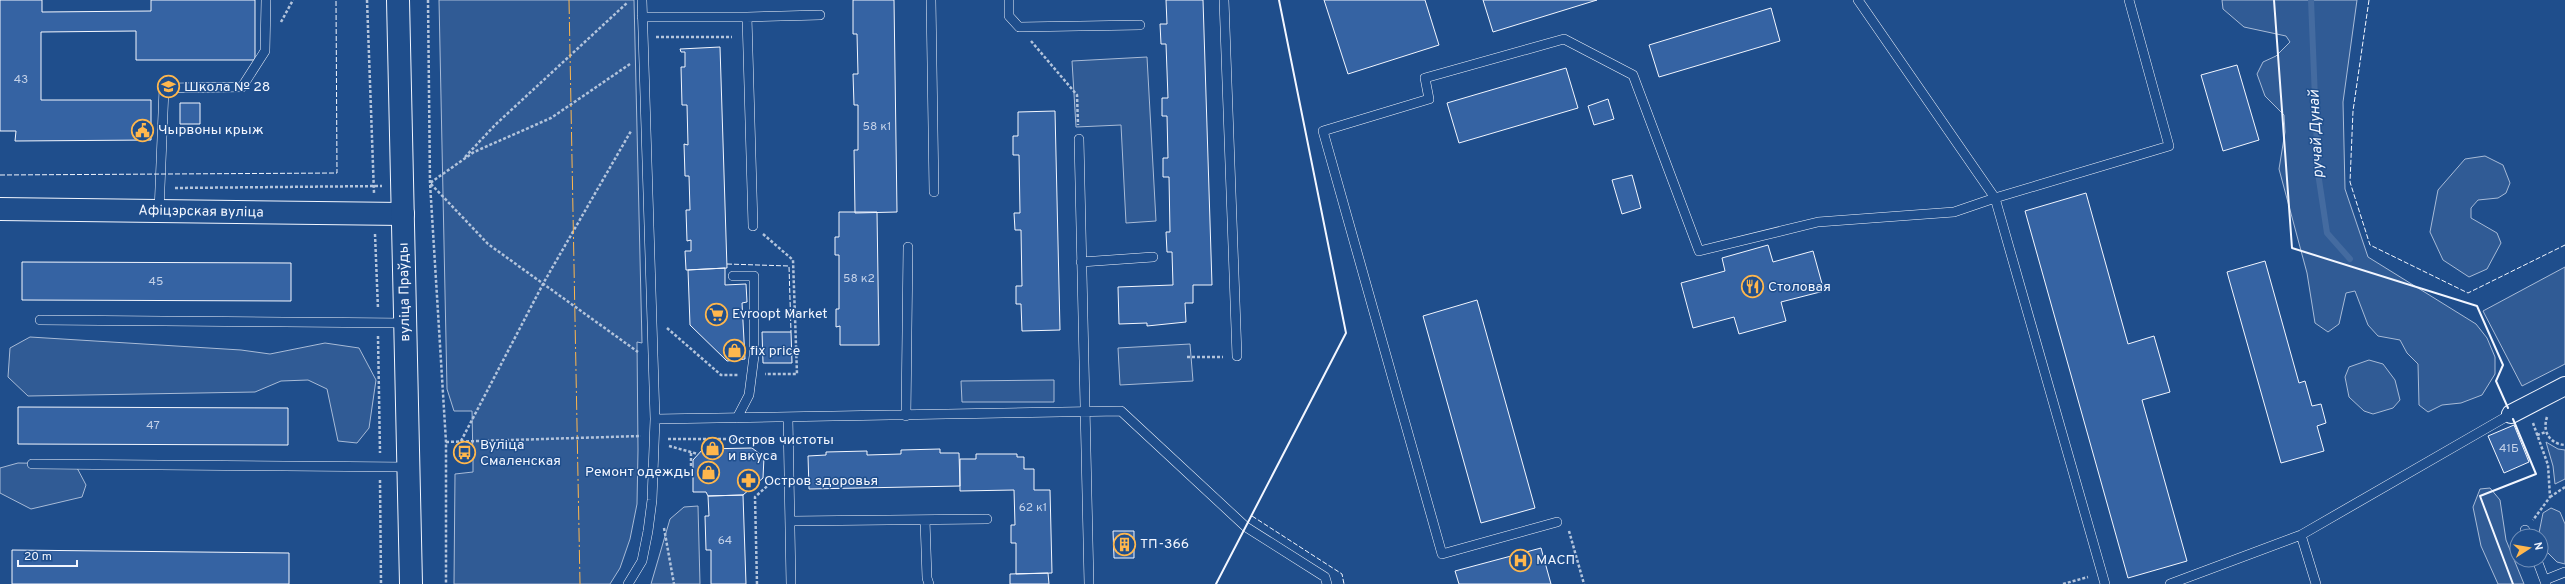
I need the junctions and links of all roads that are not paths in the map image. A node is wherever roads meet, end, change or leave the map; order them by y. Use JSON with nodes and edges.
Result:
{"nodes":[{"id":1,"x":266,"y":0,"type":"edge"},
{"id":2,"x":398,"y":0,"type":"edge"},
{"id":3,"x":642,"y":0,"type":"edge"},
{"id":4,"x":931,"y":0,"type":"edge"},
{"id":5,"x":1009,"y":0,"type":"edge"},
{"id":6,"x":1224,"y":0,"type":"edge"},
{"id":7,"x":1858,"y":0,"type":"edge"},
{"id":8,"x":2129,"y":0,"type":"edge"},
{"id":9,"x":820,"y":15,"type":"dead end"},
{"id":10,"x":642,"y":17,"type":"junction"},
{"id":11,"x":747,"y":17,"type":"junction"},
{"id":12,"x":1140,"y":25,"type":"dead end"},
{"id":13,"x":1079,"y":139,"type":"road end"},
{"id":14,"x":934,"y":192,"type":"dead end"},
{"id":15,"x":1995,"y":198,"type":"junction"},
{"id":16,"x":0,"y":209,"type":"edge"},
{"id":17,"x":159,"y":212,"type":"junction"},
{"id":18,"x":403,"y":214,"type":"junction"},
{"id":19,"x":753,"y":226,"type":"dead end"},
{"id":20,"x":908,"y":247,"type":"dead end"},
{"id":21,"x":1153,"y":257,"type":"dead end"},
{"id":22,"x":1082,"y":262,"type":"junction"},
{"id":23,"x":733,"y":276,"type":"dead end"},
{"id":24,"x":40,"y":320,"type":"dead end"},
{"id":25,"x":406,"y":323,"type":"junction"},
{"id":26,"x":1237,"y":356,"type":"dead end"},
{"id":27,"x":2565,"y":386,"type":"edge"},
{"id":28,"x":2519,"y":410,"type":"joint"},
{"id":29,"x":1084,"y":412,"type":"junction"},
{"id":30,"x":906,"y":416,"type":"junction"},
{"id":31,"x":737,"y":418,"type":"junction"},
{"id":32,"x":788,"y":418,"type":"junction"},
{"id":33,"x":655,"y":419,"type":"junction"},
{"id":34,"x":32,"y":464,"type":"dead end"},
{"id":35,"x":409,"y":468,"type":"junction"},
{"id":36,"x":987,"y":519,"type":"dead end"},
{"id":37,"x":925,"y":520,"type":"junction"},
{"id":38,"x":790,"y":521,"type":"junction"},
{"id":39,"x":1557,"y":522,"type":"road end"},
{"id":40,"x":2301,"y":535,"type":"junction"},
{"id":41,"x":2540,"y":568,"type":"edge"},
{"id":42,"x":2565,"y":572,"type":"edge"},
{"id":43,"x":2545,"y":582,"type":"edge"},
{"id":44,"x":411,"y":584,"type":"edge"},
{"id":45,"x":628,"y":584,"type":"edge"},
{"id":46,"x":791,"y":584,"type":"edge"},
{"id":47,"x":929,"y":584,"type":"edge"},
{"id":48,"x":1090,"y":584,"type":"edge"},
{"id":49,"x":1326,"y":584,"type":"edge"},
{"id":50,"x":2106,"y":584,"type":"edge"},
{"id":51,"x":2170,"y":584,"type":"edge"},
{"id":52,"x":2316,"y":584,"type":"edge"}],
"edges":[{"from":1,"to":17,"type":"lane"},
{"from":2,"to":18,"type":"main road","name":"вуліца Праўды"},
{"from":3,"to":10,"type":"lane"},
{"from":4,"to":14,"type":"lane"},
{"from":5,"to":12,"type":"lane"},
{"from":6,"to":26,"type":"lane"},
{"from":7,"to":15,"type":"lane"},
{"from":8,"to":15,"type":"lane"},
{"from":9,"to":11,"type":"lane"},
{"from":10,"to":11,"type":"lane"},
{"from":10,"to":33,"type":"lane"},
{"from":11,"to":19,"type":"lane"},
{"from":13,"to":22,"type":"lane"},
{"from":15,"to":39,"type":"lane"},
{"from":15,"to":50,"type":"lane"},
{"from":16,"to":17,"type":"main road","name":"Афіцэрская вуліца"},
{"from":17,"to":18,"type":"main road","name":"Афіцэрская вуліца"},
{"from":18,"to":25,"type":"main road","name":"вуліца Праўды"},
{"from":20,"to":30,"type":"lane"},
{"from":21,"to":22,"type":"lane"},
{"from":22,"to":29,"type":"lane"},
{"from":23,"to":31,"type":"lane"},
{"from":24,"to":25,"type":"lane"},
{"from":25,"to":35,"type":"main road","name":"вуліца Праўды"},
{"from":27,"to":28,"type":"street"},
{"from":28,"to":40,"type":"lane"},
{"from":29,"to":30,"type":"lane"},
{"from":29,"to":48,"type":"lane"},
{"from":29,"to":49,"type":"lane"},
{"from":30,"to":32,"type":"lane"},
{"from":31,"to":32,"type":"lane"},
{"from":31,"to":33,"type":"lane"},
{"from":32,"to":38,"type":"lane"},
{"from":33,"to":45,"type":"lane"},
{"from":34,"to":35,"type":"lane"},
{"from":35,"to":44,"type":"main road","name":"вуліца Праўды"},
{"from":36,"to":37,"type":"lane"},
{"from":37,"to":38,"type":"lane"},
{"from":37,"to":47,"type":"lane"},
{"from":38,"to":46,"type":"lane"},
{"from":40,"to":51,"type":"lane"},
{"from":40,"to":52,"type":"lane"},
{"from":41,"to":43,"type":"lane"},
{"from":42,"to":43,"type":"lane"}]}
